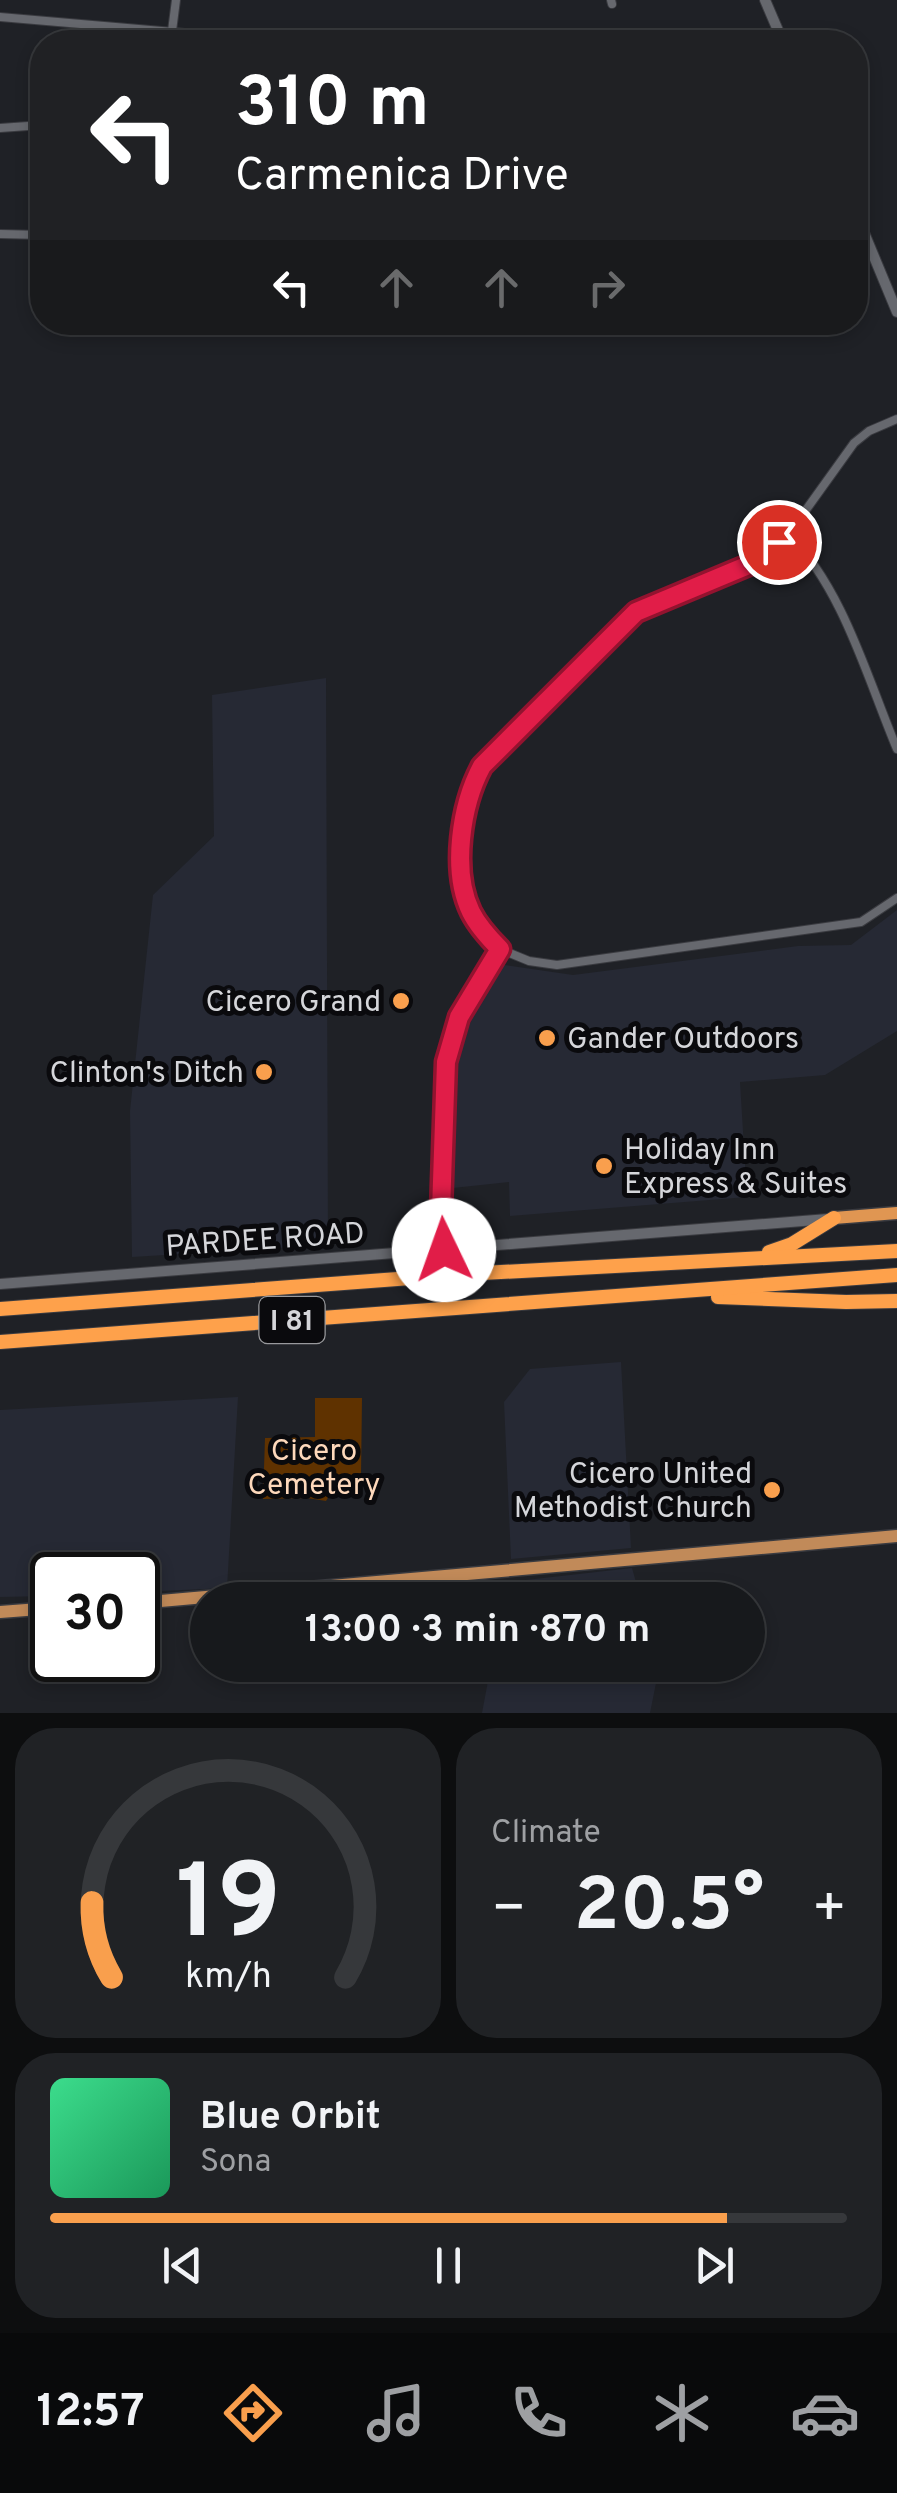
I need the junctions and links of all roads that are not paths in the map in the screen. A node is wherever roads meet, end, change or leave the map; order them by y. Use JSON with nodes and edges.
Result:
{"nodes":[{"id":1,"x":176,"y":0,"type":"edge"},
{"id":2,"x":765,"y":0,"type":"edge"},
{"id":3,"x":0,"y":17,"type":"edge"},
{"id":4,"x":160,"y":30,"type":"edge"},
{"id":5,"x":172,"y":30,"type":"edge"},
{"id":6,"x":778,"y":30,"type":"edge"},
{"id":7,"x":30,"y":127,"type":"edge"},
{"id":8,"x":0,"y":128,"type":"edge"},
{"id":9,"x":0,"y":234,"type":"edge"},
{"id":10,"x":30,"y":235,"type":"edge"},
{"id":11,"x":868,"y":242,"type":"edge"},
{"id":12,"x":897,"y":312,"type":"edge"},
{"id":13,"x":897,"y":419,"type":"edge"},
{"id":14,"x":788,"y":532,"type":"junction"},
{"id":15,"x":897,"y":749,"type":"edge"},
{"id":16,"x":897,"y":898,"type":"edge"},
{"id":17,"x":500,"y":949,"type":"junction"},
{"id":18,"x":897,"y":1216,"type":"edge"},
{"id":19,"x":828,"y":1221,"type":"junction"},
{"id":20,"x":780,"y":1226,"type":"junction"},
{"id":21,"x":792,"y":1244,"type":"junction"},
{"id":22,"x":444,"y":1250,"type":"junction"},
{"id":23,"x":897,"y":1252,"type":"edge"},
{"id":24,"x":726,"y":1260,"type":"junction"},
{"id":25,"x":897,"y":1275,"type":"edge"},
{"id":26,"x":0,"y":1284,"type":"edge"},
{"id":27,"x":668,"y":1294,"type":"junction"},
{"id":28,"x":897,"y":1300,"type":"edge"},
{"id":29,"x":0,"y":1309,"type":"edge"},
{"id":30,"x":0,"y":1342,"type":"edge"},
{"id":31,"x":897,"y":1536,"type":"edge"},
{"id":32,"x":160,"y":1601,"type":"edge"},
{"id":33,"x":30,"y":1610,"type":"edge"},
{"id":34,"x":0,"y":1612,"type":"edge"}],
"edges":[{"from":1,"to":5,"type":"street"},
{"from":2,"to":6,"type":"street"},
{"from":3,"to":4,"type":"street"},
{"from":7,"to":8,"type":"street"},
{"from":9,"to":10,"type":"street"},
{"from":11,"to":12,"type":"street"},
{"from":13,"to":14,"type":"street"},
{"from":14,"to":15,"type":"street"},
{"from":14,"to":17,"type":"street"},
{"from":16,"to":17,"type":"street"},
{"from":17,"to":22,"type":"street"},
{"from":18,"to":19,"type":"highway","name":"PARDEE ROAD"},
{"from":19,"to":20,"type":"street","name":"PARDEE ROAD"},
{"from":19,"to":21,"type":"highway"},
{"from":20,"to":21,"type":"highway"},
{"from":20,"to":22,"type":"street","name":"PARDEE ROAD"},
{"from":21,"to":24,"type":"highway"},
{"from":22,"to":26,"type":"street","name":"PARDEE ROAD"},
{"from":23,"to":24,"type":"highway","number":"I 81"},
{"from":24,"to":29,"type":"highway","number":"I 81"},
{"from":25,"to":27,"type":"highway","number":"I 81"},
{"from":27,"to":28,"type":"highway"},
{"from":27,"to":30,"type":"highway","number":"I 81"},
{"from":31,"to":32,"type":"main road"},
{"from":33,"to":34,"type":"main road"}]}
